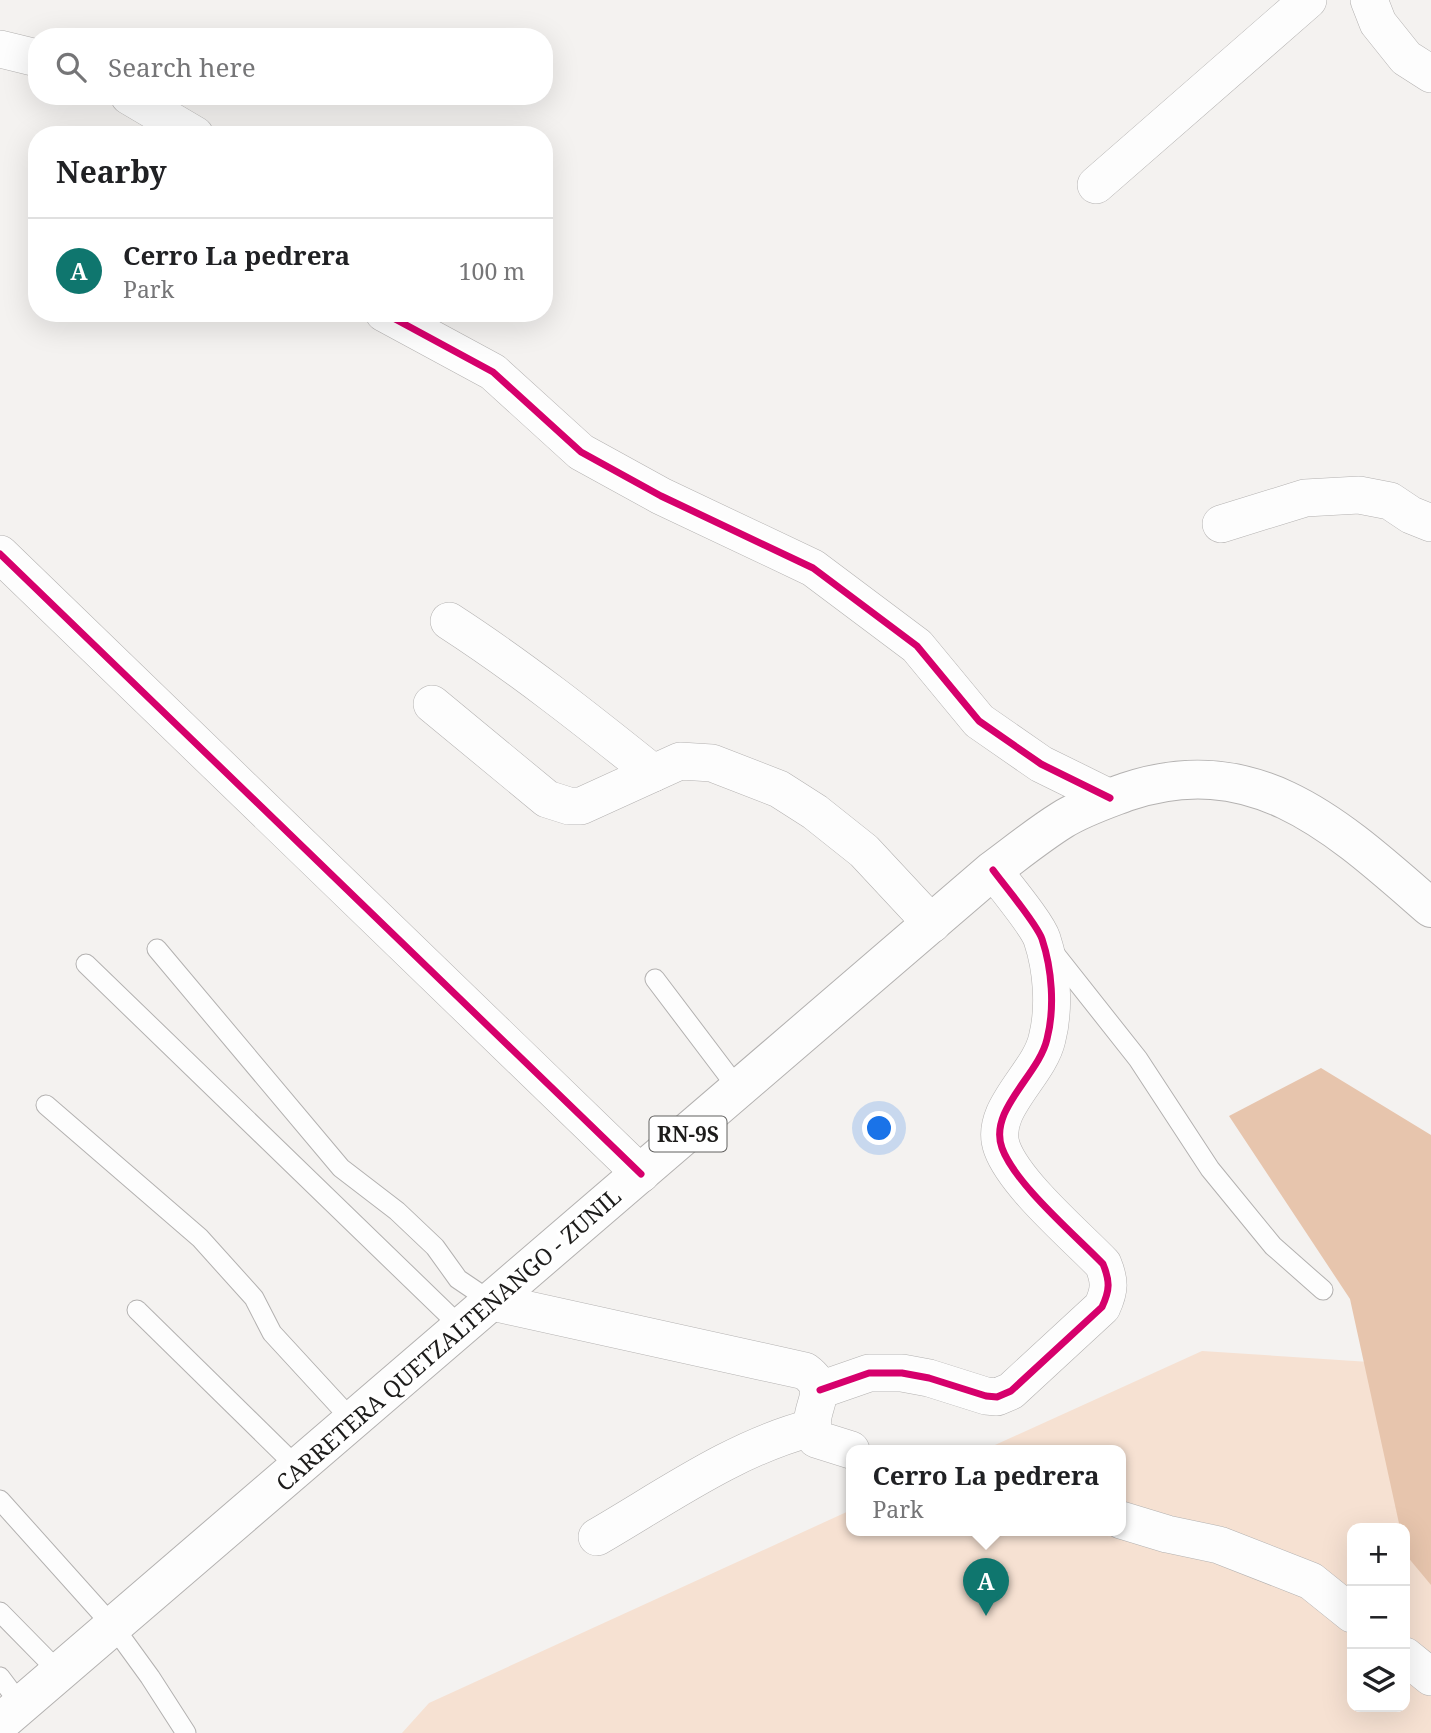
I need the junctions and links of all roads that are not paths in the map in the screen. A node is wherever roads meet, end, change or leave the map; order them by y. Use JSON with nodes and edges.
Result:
{"nodes":[{"id":1,"x":1308,"y":0,"type":"edge"},
{"id":2,"x":1369,"y":0,"type":"edge"},
{"id":3,"x":0,"y":49,"type":"edge"},
{"id":4,"x":28,"y":56,"type":"edge"},
{"id":5,"x":1431,"y":74,"type":"edge"},
{"id":6,"x":144,"y":105,"type":"edge"},
{"id":7,"x":180,"y":126,"type":"edge"},
{"id":8,"x":1096,"y":185,"type":"dead end"},
{"id":9,"x":401,"y":322,"type":"edge"},
{"id":10,"x":1431,"y":523,"type":"edge"},
{"id":11,"x":1221,"y":524,"type":"dead end"},
{"id":12,"x":0,"y":554,"type":"edge"},
{"id":13,"x":449,"y":621,"type":"dead end"},
{"id":14,"x":432,"y":704,"type":"dead end"},
{"id":15,"x":653,"y":773,"type":"junction"},
{"id":16,"x":1110,"y":798,"type":"junction"},
{"id":17,"x":993,"y":870,"type":"junction"},
{"id":18,"x":1431,"y":908,"type":"edge"},
{"id":19,"x":932,"y":924,"type":"junction"},
{"id":20,"x":1042,"y":937,"type":"junction"},
{"id":21,"x":157,"y":949,"type":"dead end"},
{"id":22,"x":86,"y":964,"type":"dead end"},
{"id":23,"x":654,"y":979,"type":"dead end"},
{"id":24,"x":739,"y":1090,"type":"junction"},
{"id":25,"x":46,"y":1105,"type":"dead end"},
{"id":26,"x":640,"y":1174,"type":"junction"},
{"id":27,"x":1323,"y":1290,"type":"dead end"},
{"id":28,"x":492,"y":1302,"type":"junction"},
{"id":29,"x":137,"y":1310,"type":"dead end"},
{"id":30,"x":462,"y":1328,"type":"junction"},
{"id":31,"x":820,"y":1390,"type":"junction"},
{"id":32,"x":353,"y":1421,"type":"junction"},
{"id":33,"x":811,"y":1427,"type":"junction"},
{"id":34,"x":846,"y":1448,"type":"edge"},
{"id":35,"x":298,"y":1468,"type":"junction"},
{"id":36,"x":0,"y":1500,"type":"edge"},
{"id":37,"x":1126,"y":1522,"type":"edge"},
{"id":38,"x":597,"y":1537,"type":"dead end"},
{"id":39,"x":1347,"y":1610,"type":"edge"},
{"id":40,"x":0,"y":1612,"type":"edge"},
{"id":41,"x":113,"y":1626,"type":"junction"},
{"id":42,"x":1410,"y":1660,"type":"edge"},
{"id":43,"x":59,"y":1672,"type":"junction"},
{"id":44,"x":1431,"y":1677,"type":"edge"},
{"id":45,"x":7,"y":1702,"type":"edge"},
{"id":46,"x":186,"y":1733,"type":"edge"}],
"edges":[{"from":1,"to":8,"type":"street"},
{"from":2,"to":5,"type":"street"},
{"from":3,"to":4,"type":"street"},
{"from":6,"to":7,"type":"street"},
{"from":9,"to":16,"type":"street"},
{"from":10,"to":11,"type":"street"},
{"from":12,"to":26,"type":"street"},
{"from":13,"to":15,"type":"street"},
{"from":14,"to":15,"type":"street"},
{"from":15,"to":19,"type":"street"},
{"from":16,"to":17,"type":"main road","name":"CARRETERA QUETZALTENANGO - ZUNIL","number":"RN-9S"},
{"from":16,"to":18,"type":"main road","name":"CARRETERA QUETZALTENANGO - ZUNIL","number":"RN-9S"},
{"from":17,"to":19,"type":"main road","name":"CARRETERA QUETZALTENANGO - ZUNIL","number":"RN-9S"},
{"from":17,"to":20,"type":"street"},
{"from":19,"to":24,"type":"main road","name":"CARRETERA QUETZALTENANGO - ZUNIL","number":"RN-9S"},
{"from":20,"to":27,"type":"lane"},
{"from":20,"to":31,"type":"street"},
{"from":21,"to":28,"type":"lane"},
{"from":22,"to":30,"type":"lane"},
{"from":23,"to":24,"type":"lane"},
{"from":24,"to":26,"type":"main road","name":"CARRETERA QUETZALTENANGO - ZUNIL","number":"RN-9S"},
{"from":25,"to":32,"type":"lane"},
{"from":26,"to":28,"type":"main road","name":"CARRETERA QUETZALTENANGO - ZUNIL","number":"RN-9S"},
{"from":28,"to":30,"type":"main road","name":"CARRETERA QUETZALTENANGO - ZUNIL","number":"RN-9S"},
{"from":28,"to":31,"type":"street"},
{"from":29,"to":35,"type":"lane"},
{"from":30,"to":32,"type":"main road","name":"CARRETERA QUETZALTENANGO - ZUNIL","number":"RN-9S"},
{"from":31,"to":33,"type":"street"},
{"from":32,"to":35,"type":"main road","name":"CARRETERA QUETZALTENANGO - ZUNIL","number":"RN-9S"},
{"from":33,"to":34,"type":"street"},
{"from":33,"to":38,"type":"street"},
{"from":35,"to":41,"type":"main road","name":"CARRETERA QUETZALTENANGO - ZUNIL","number":"RN-9S"},
{"from":36,"to":41,"type":"lane"},
{"from":37,"to":39,"type":"street"},
{"from":40,"to":43,"type":"lane"},
{"from":41,"to":43,"type":"main road","name":"CARRETERA QUETZALTENANGO - ZUNIL","number":"RN-9S"},
{"from":41,"to":46,"type":"lane"},
{"from":42,"to":44,"type":"street"},
{"from":43,"to":45,"type":"main road","name":"CARRETERA QUETZALTENANGO - ZUNIL","number":"RN-9S"}]}
